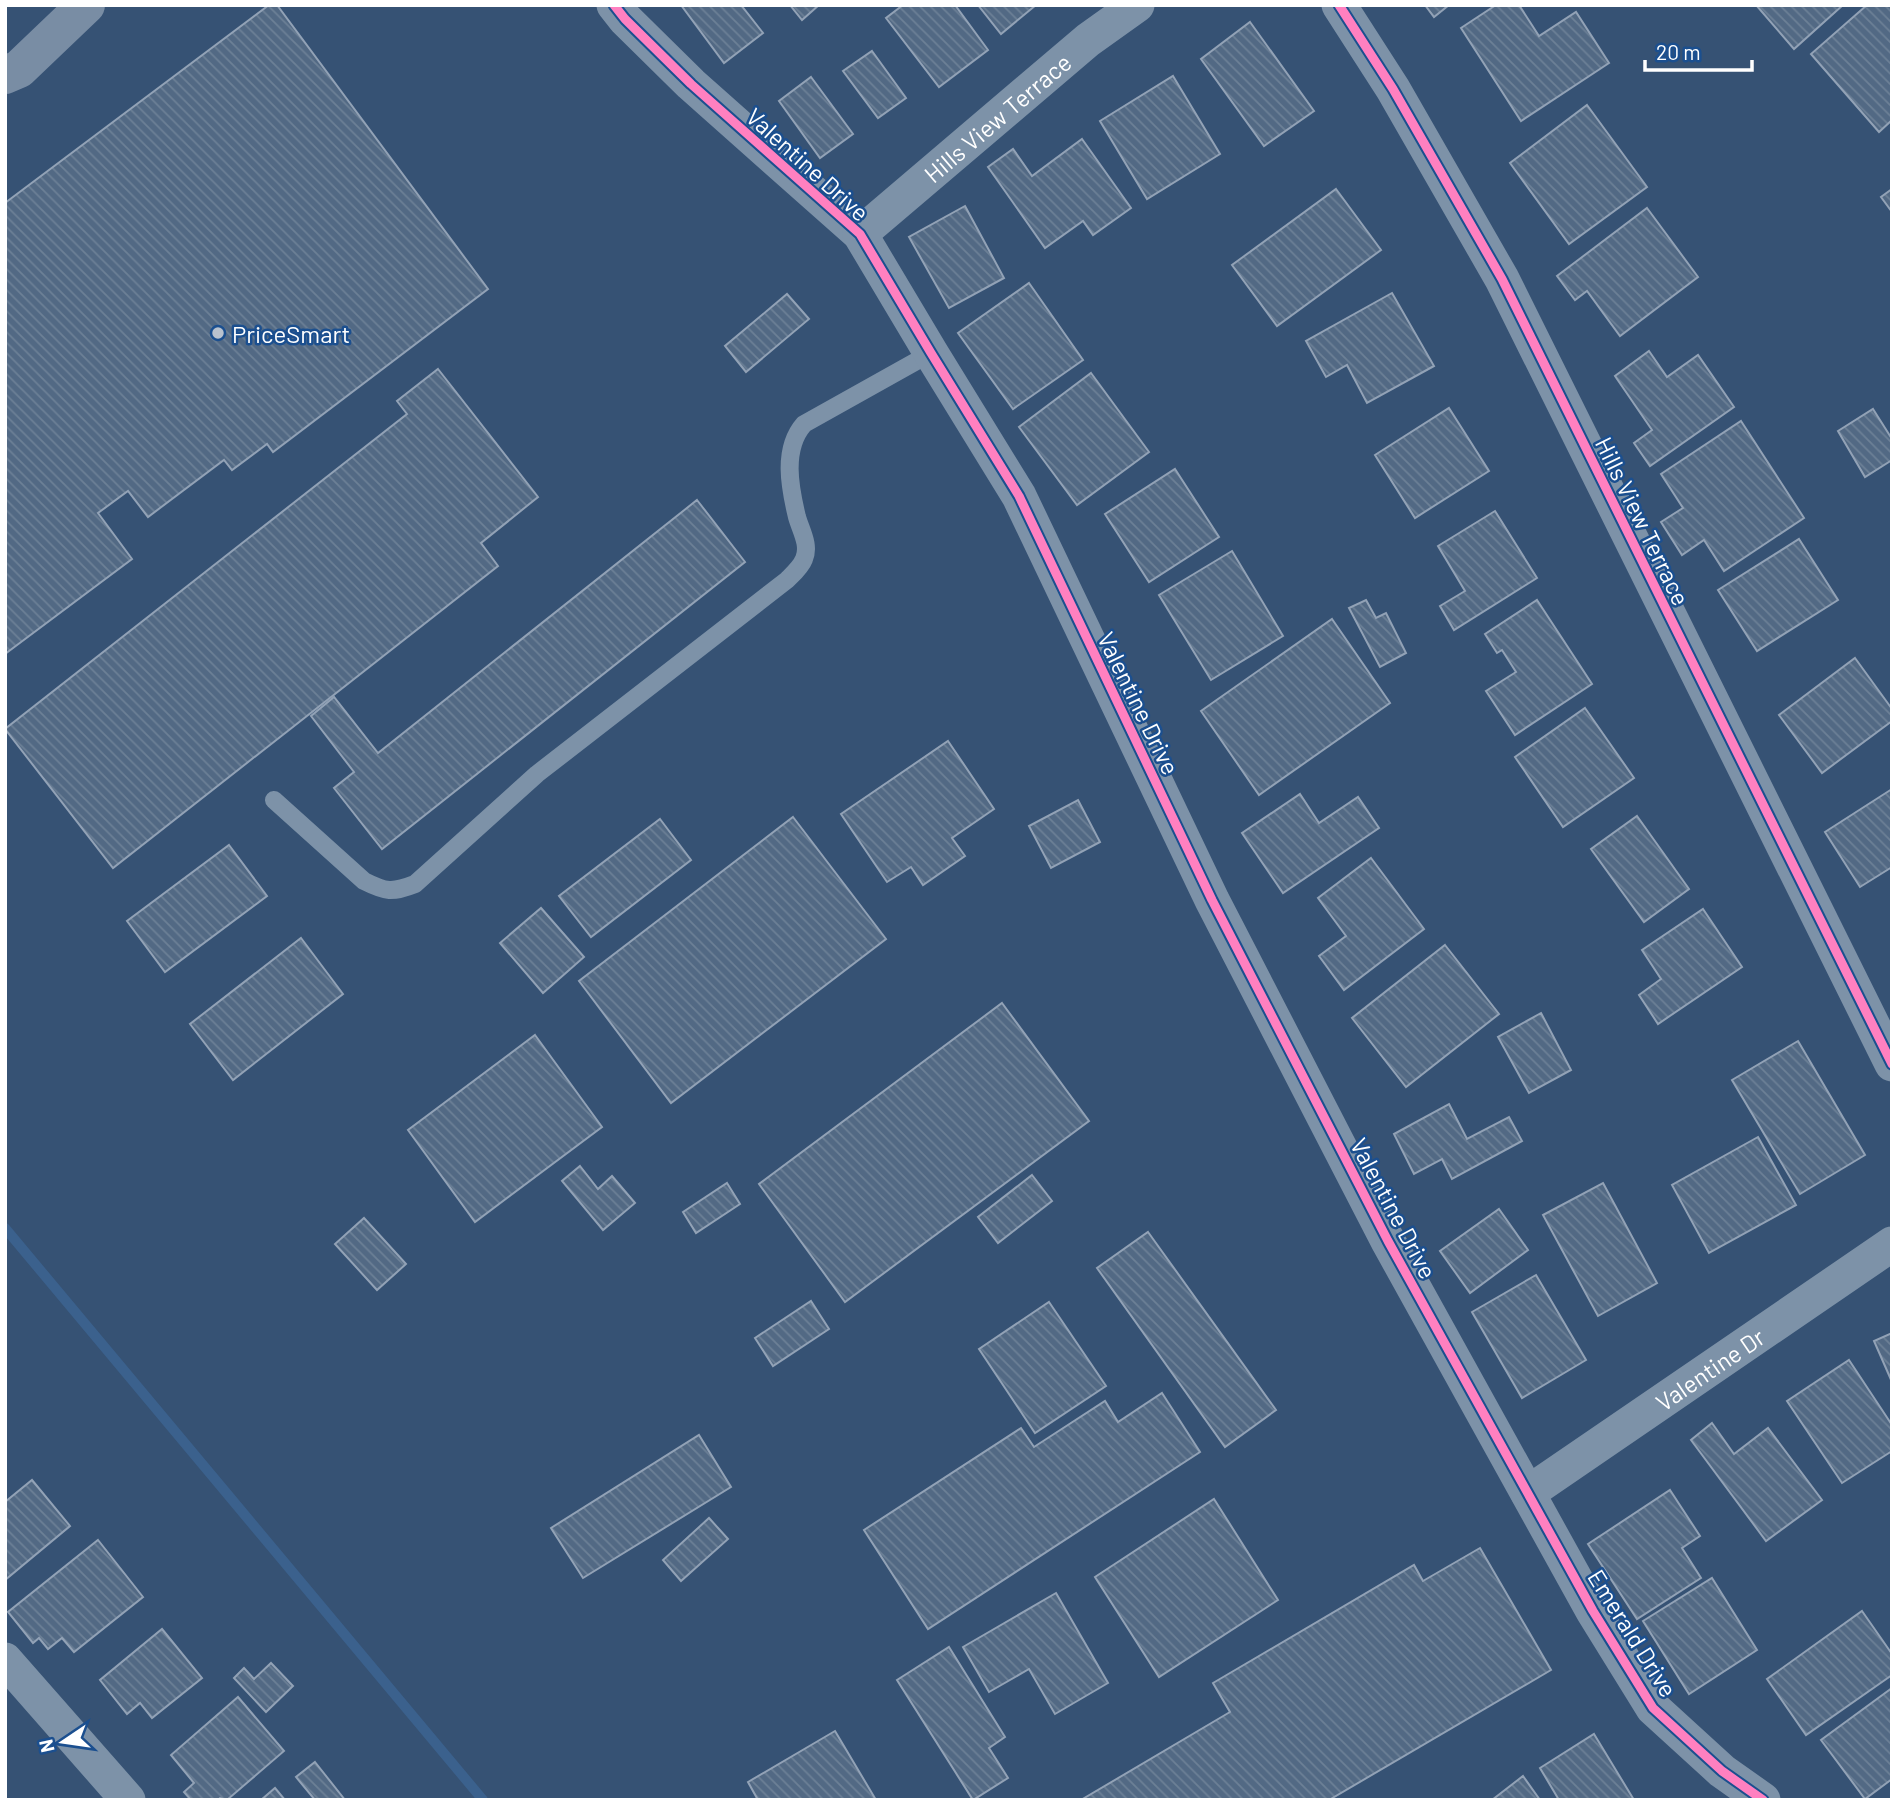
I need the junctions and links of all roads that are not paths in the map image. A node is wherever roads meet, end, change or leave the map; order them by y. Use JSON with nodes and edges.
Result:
{"nodes":[{"id":1,"x":86,"y":5,"type":"edge"},
{"id":2,"x":614,"y":5,"type":"edge"},
{"id":3,"x":1137,"y":5,"type":"edge"},
{"id":4,"x":1339,"y":5,"type":"edge"},
{"id":5,"x":5,"y":75,"type":"edge"},
{"id":6,"x":860,"y":234,"type":"junction"},
{"id":7,"x":930,"y":354,"type":"junction"},
{"id":8,"x":274,"y":800,"type":"dead end"},
{"id":9,"x":1892,"y":1064,"type":"edge"},
{"id":10,"x":1892,"y":1244,"type":"edge"},
{"id":11,"x":1528,"y":1493,"type":"junction"},
{"id":12,"x":5,"y":1660,"type":"edge"},
{"id":13,"x":128,"y":1800,"type":"edge"},
{"id":14,"x":1763,"y":1800,"type":"edge"}],
"edges":[{"from":1,"to":5,"type":"main road"},
{"from":2,"to":6,"type":"street","name":"Valentine Drive"},
{"from":3,"to":6,"type":"street","name":"Hills View Terrace"},
{"from":4,"to":9,"type":"street","name":"Hills View Terrace"},
{"from":6,"to":7,"type":"street","name":"Valentine Drive"},
{"from":7,"to":8,"type":"lane"},
{"from":7,"to":11,"type":"street","name":"Valentine Drive"},
{"from":10,"to":11,"type":"street","name":"Valentine Dr"},
{"from":11,"to":14,"type":"street","name":"Emerald Drive"},
{"from":12,"to":13,"type":"street"}]}
